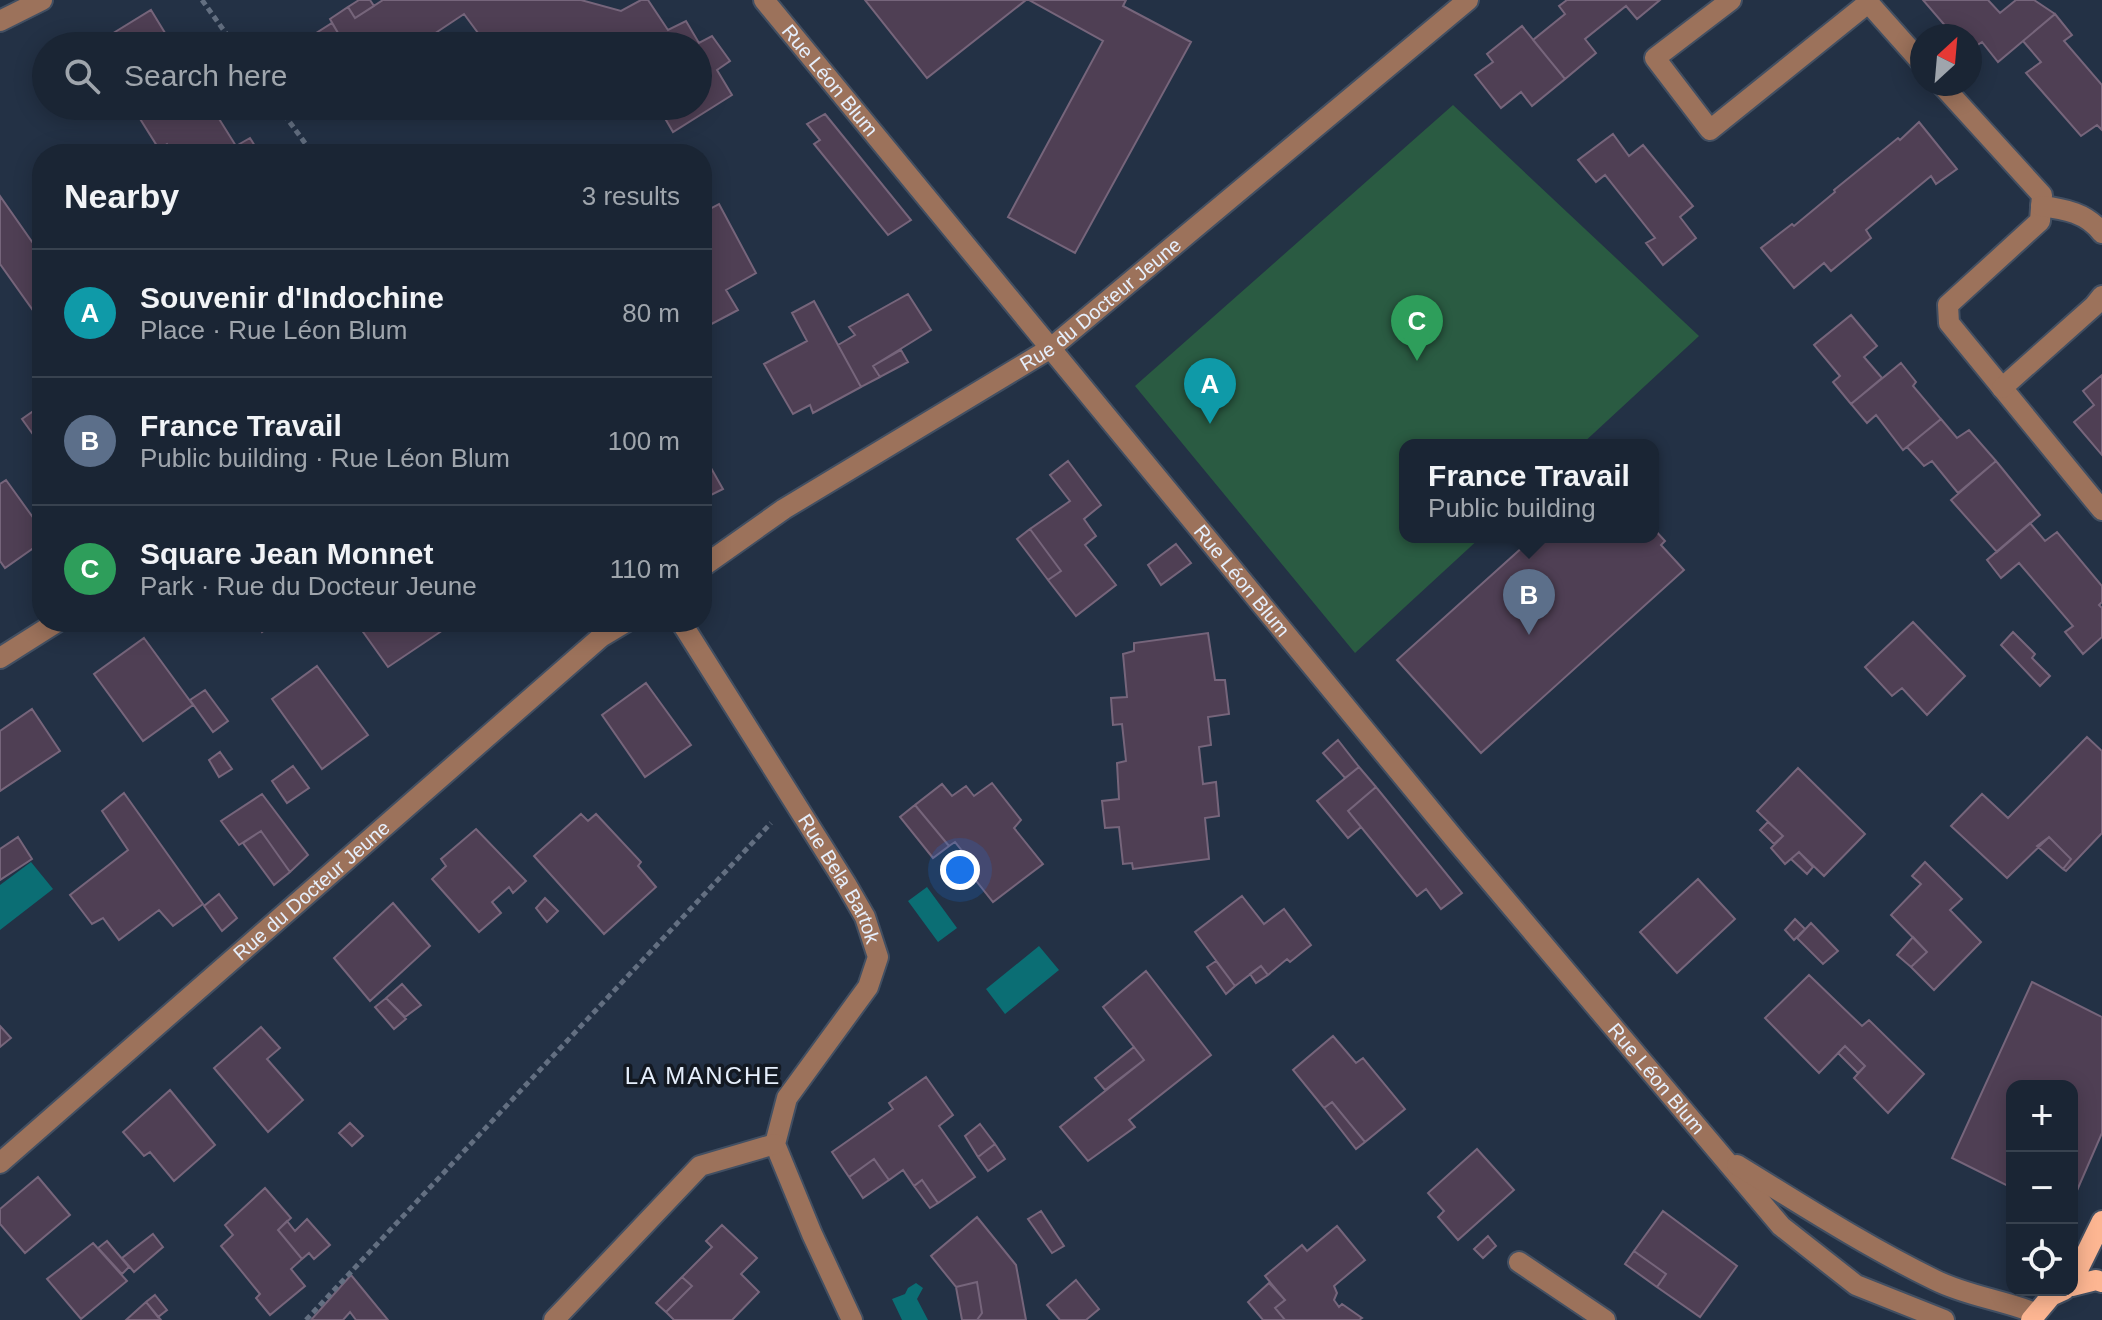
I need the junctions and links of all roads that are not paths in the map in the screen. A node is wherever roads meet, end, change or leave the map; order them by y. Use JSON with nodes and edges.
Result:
{"nodes":[{"id":1,"x":42,"y":0,"type":"edge"},
{"id":2,"x":764,"y":0,"type":"edge"},
{"id":3,"x":1468,"y":0,"type":"edge"},
{"id":4,"x":1731,"y":0,"type":"edge"},
{"id":5,"x":1867,"y":2,"type":"edge"},
{"id":6,"x":0,"y":21,"type":"edge"},
{"id":7,"x":1910,"y":50,"type":"edge"},
{"id":8,"x":1952,"y":96,"type":"edge"},
{"id":9,"x":2041,"y":206,"type":"junction"},
{"id":10,"x":2102,"y":233,"type":"edge"},
{"id":11,"x":2102,"y":296,"type":"edge"},
{"id":12,"x":1051,"y":348,"type":"junction"},
{"id":13,"x":2002,"y":388,"type":"junction"},
{"id":14,"x":2102,"y":510,"type":"edge"},
{"id":15,"x":712,"y":560,"type":"edge"},
{"id":16,"x":41,"y":632,"type":"edge"},
{"id":17,"x":609,"y":632,"type":"edge"},
{"id":18,"x":687,"y":632,"type":"edge"},
{"id":19,"x":0,"y":658,"type":"edge"},
{"id":20,"x":775,"y":1144,"type":"junction"},
{"id":21,"x":1723,"y":1157,"type":"junction"},
{"id":22,"x":0,"y":1163,"type":"edge"},
{"id":23,"x":2102,"y":1221,"type":"edge"},
{"id":24,"x":1519,"y":1262,"type":"dead end"},
{"id":25,"x":2078,"y":1271,"type":"edge"},
{"id":26,"x":2102,"y":1282,"type":"edge"},
{"id":27,"x":2078,"y":1283,"type":"edge"},
{"id":28,"x":2051,"y":1296,"type":"edge"},
{"id":29,"x":2033,"y":1316,"type":"edge"},
{"id":30,"x":554,"y":1320,"type":"edge"},
{"id":31,"x":852,"y":1320,"type":"edge"},
{"id":32,"x":1605,"y":1320,"type":"edge"},
{"id":33,"x":1944,"y":1320,"type":"edge"}],
"edges":[{"from":1,"to":6,"type":"street"},
{"from":2,"to":12,"type":"street","name":"Rue Léon Blum"},
{"from":3,"to":12,"type":"street","name":"Rue du Docteur Jeune"},
{"from":4,"to":5,"type":"street"},
{"from":5,"to":7,"type":"street"},
{"from":8,"to":9,"type":"street"},
{"from":9,"to":10,"type":"street"},
{"from":9,"to":13,"type":"street"},
{"from":11,"to":13,"type":"street"},
{"from":12,"to":15,"type":"street","name":"Rue du Docteur Jeune"},
{"from":12,"to":21,"type":"street","name":"Rue Léon Blum"},
{"from":13,"to":14,"type":"street"},
{"from":16,"to":19,"type":"street"},
{"from":17,"to":22,"type":"street","name":"Rue du Docteur Jeune"},
{"from":18,"to":20,"type":"street","name":"Rue Bela Bartok"},
{"from":20,"to":30,"type":"street"},
{"from":20,"to":31,"type":"street"},
{"from":21,"to":29,"type":"street","name":"Rue Léon Blum"},
{"from":21,"to":33,"type":"street","name":"Rue Léon Blum"},
{"from":23,"to":25,"type":"main road"},
{"from":24,"to":32,"type":"street"},
{"from":26,"to":27,"type":"main road"},
{"from":28,"to":29,"type":"main road"}]}
